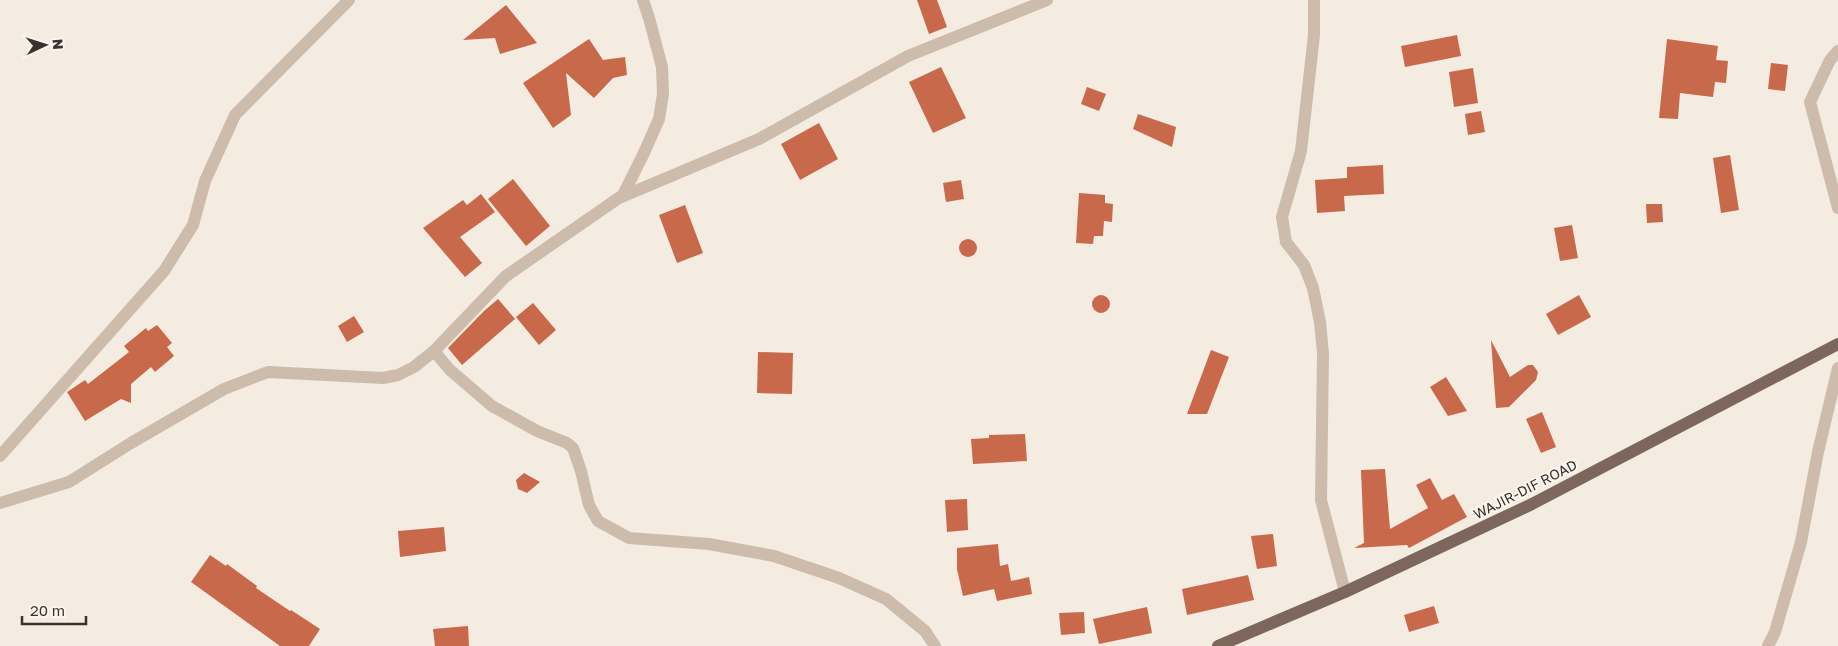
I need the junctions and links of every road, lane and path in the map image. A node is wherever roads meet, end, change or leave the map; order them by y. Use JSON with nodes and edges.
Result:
{"nodes":[{"id":1,"x":349,"y":0,"type":"edge"},
{"id":2,"x":643,"y":0,"type":"edge"},
{"id":3,"x":1047,"y":0,"type":"edge"},
{"id":4,"x":1314,"y":0,"type":"edge"},
{"id":5,"x":1838,"y":51,"type":"edge"},
{"id":6,"x":619,"y":198,"type":"junction"},
{"id":7,"x":1838,"y":208,"type":"edge"},
{"id":8,"x":1838,"y":344,"type":"edge"},
{"id":9,"x":434,"y":352,"type":"junction"},
{"id":10,"x":1838,"y":368,"type":"edge"},
{"id":11,"x":0,"y":456,"type":"edge"},
{"id":12,"x":0,"y":503,"type":"edge"},
{"id":13,"x":1345,"y":592,"type":"junction"},
{"id":14,"x":935,"y":646,"type":"edge"},
{"id":15,"x":1218,"y":646,"type":"edge"},
{"id":16,"x":1768,"y":646,"type":"edge"}],
"edges":[{"from":1,"to":11,"type":"street"},
{"from":2,"to":6,"type":"street"},
{"from":3,"to":6,"type":"street"},
{"from":4,"to":13,"type":"street"},
{"from":5,"to":7,"type":"street"},
{"from":6,"to":9,"type":"street"},
{"from":8,"to":13,"type":"main road","name":"WAJIR-DIF ROAD"},
{"from":9,"to":12,"type":"street"},
{"from":9,"to":14,"type":"street"},
{"from":10,"to":16,"type":"street"},
{"from":13,"to":15,"type":"main road","name":"WAJIR-DIF ROAD"}]}
